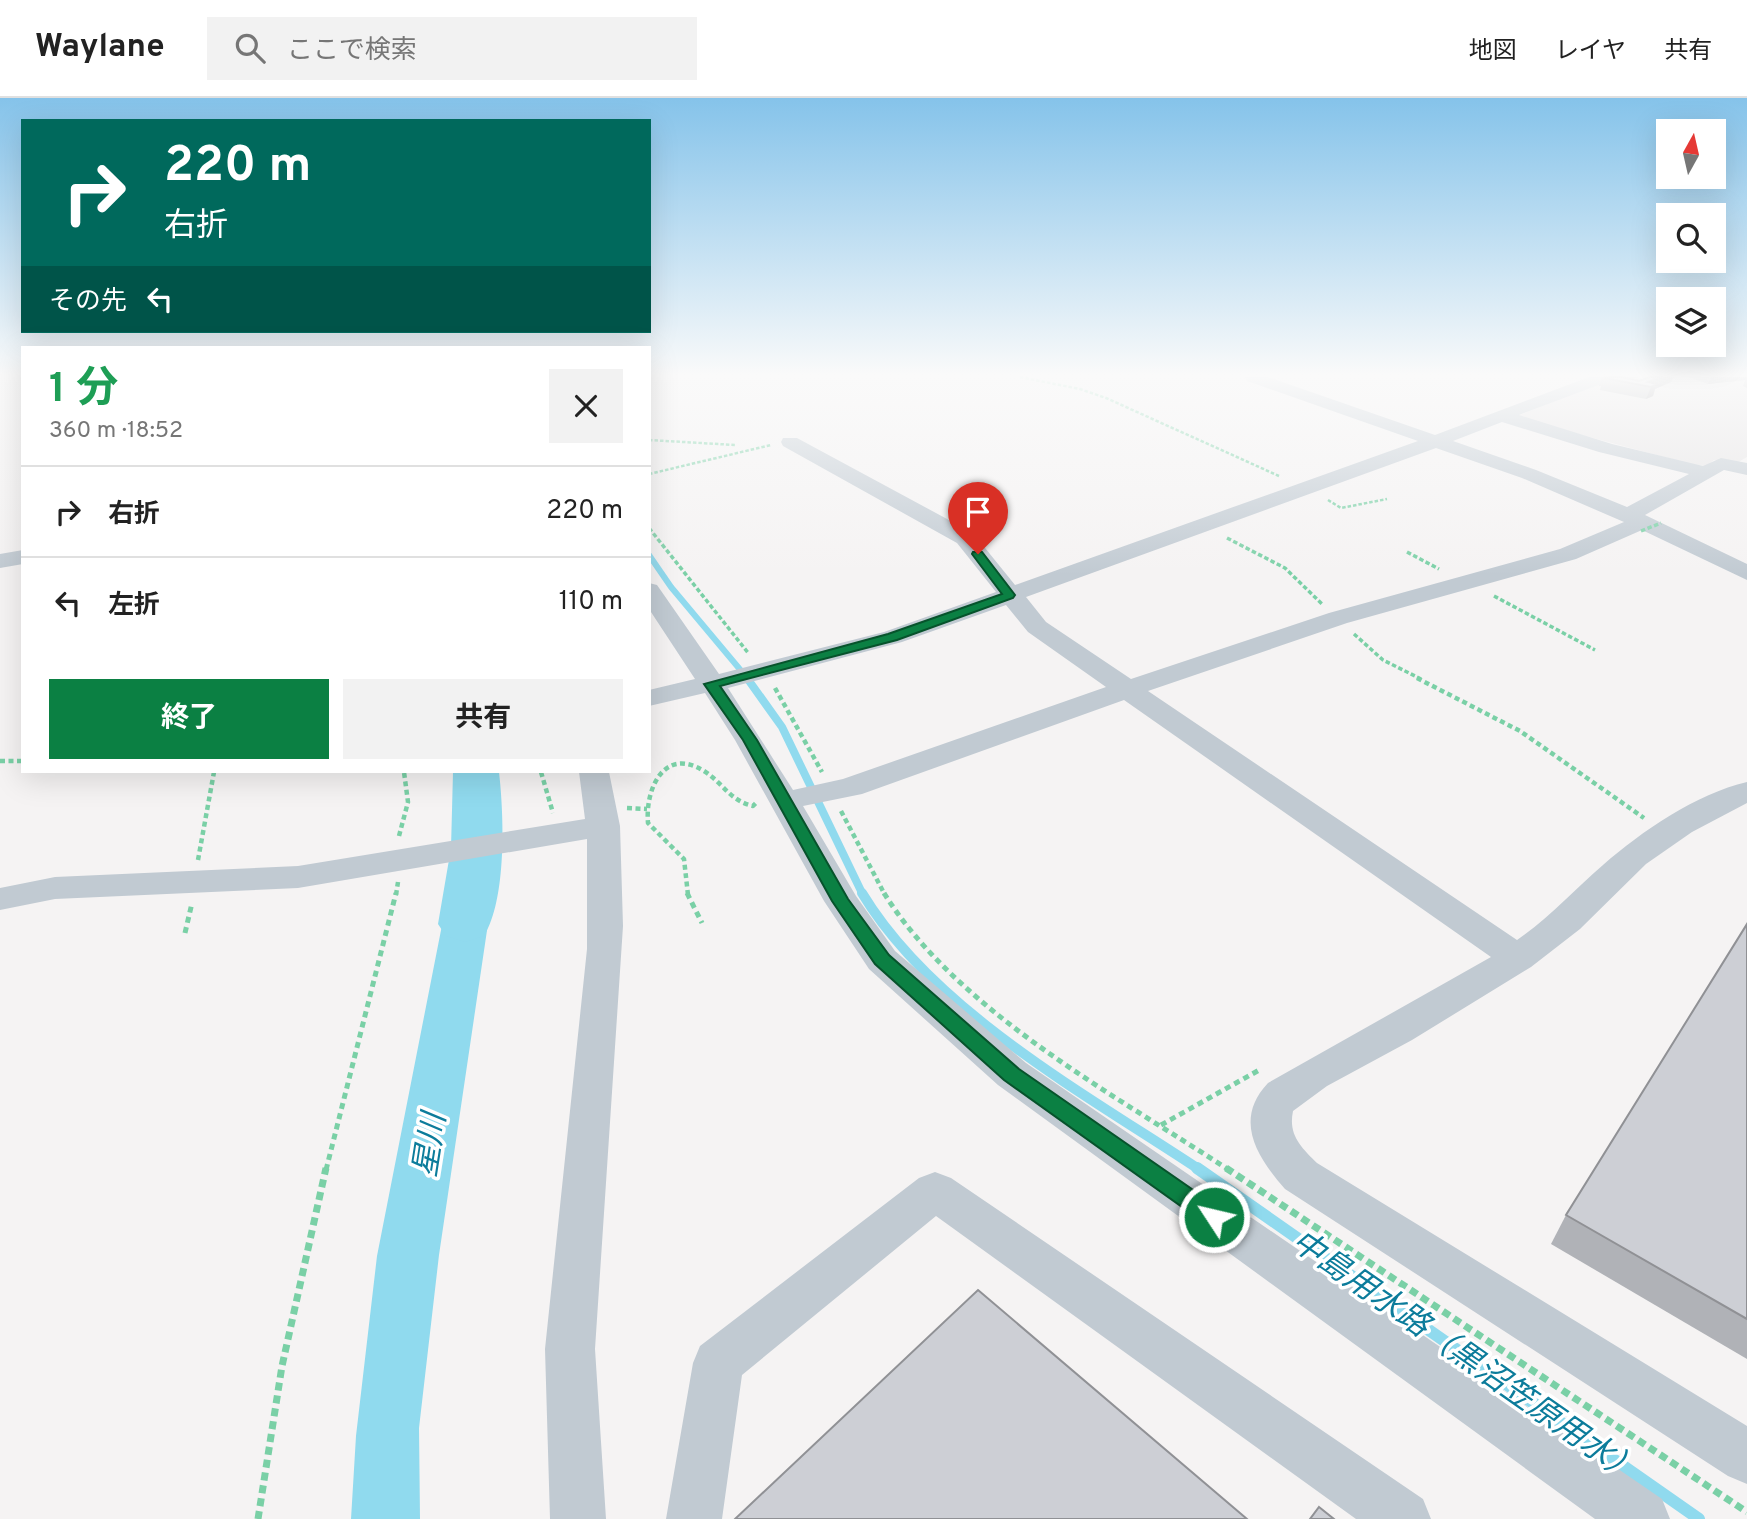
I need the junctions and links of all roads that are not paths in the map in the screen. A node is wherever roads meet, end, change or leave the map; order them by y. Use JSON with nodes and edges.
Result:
{"nodes":[{"id":1,"x":792,"y":443,"type":"edge"},
{"id":2,"x":1428,"y":443,"type":"edge"},
{"id":3,"x":1445,"y":443,"type":"edge"},
{"id":4,"x":1591,"y":443,"type":"edge"},
{"id":5,"x":1747,"y":469,"type":"edge"},
{"id":6,"x":1708,"y":473,"type":"junction"},
{"id":7,"x":1643,"y":523,"type":"junction"},
{"id":8,"x":21,"y":557,"type":"edge"},
{"id":9,"x":0,"y":561,"type":"edge"},
{"id":10,"x":1747,"y":573,"type":"edge"},
{"id":11,"x":651,"y":593,"type":"edge"},
{"id":12,"x":1009,"y":595,"type":"junction"},
{"id":13,"x":721,"y":681,"type":"junction"},
{"id":14,"x":1127,"y":690,"type":"junction"},
{"id":15,"x":651,"y":698,"type":"edge"},
{"id":16,"x":594,"y":773,"type":"edge"},
{"id":17,"x":1747,"y":791,"type":"edge"},
{"id":18,"x":798,"y":793,"type":"junction"},
{"id":19,"x":614,"y":817,"type":"junction"},
{"id":20,"x":0,"y":899,"type":"edge"},
{"id":21,"x":1518,"y":958,"type":"junction"},
{"id":22,"x":1747,"y":1457,"type":"edge"},
{"id":23,"x":578,"y":1519,"type":"edge"},
{"id":24,"x":694,"y":1519,"type":"edge"},
{"id":25,"x":1403,"y":1519,"type":"edge"},
{"id":26,"x":1642,"y":1519,"type":"edge"}],
"edges":[{"from":1,"to":12,"type":"street"},
{"from":2,"to":12,"type":"street"},
{"from":3,"to":7,"type":"street"},
{"from":4,"to":6,"type":"street"},
{"from":5,"to":6,"type":"street"},
{"from":6,"to":7,"type":"street"},
{"from":7,"to":10,"type":"street"},
{"from":7,"to":14,"type":"street"},
{"from":8,"to":9,"type":"street"},
{"from":11,"to":13,"type":"street"},
{"from":12,"to":13,"type":"street"},
{"from":12,"to":14,"type":"street"},
{"from":13,"to":15,"type":"street"},
{"from":13,"to":18,"type":"street"},
{"from":14,"to":18,"type":"street"},
{"from":14,"to":21,"type":"street"},
{"from":16,"to":19,"type":"street"},
{"from":17,"to":21,"type":"street"},
{"from":18,"to":26,"type":"street"},
{"from":19,"to":20,"type":"street"},
{"from":19,"to":23,"type":"street"},
{"from":21,"to":22,"type":"street"},
{"from":24,"to":25,"type":"street"}]}
